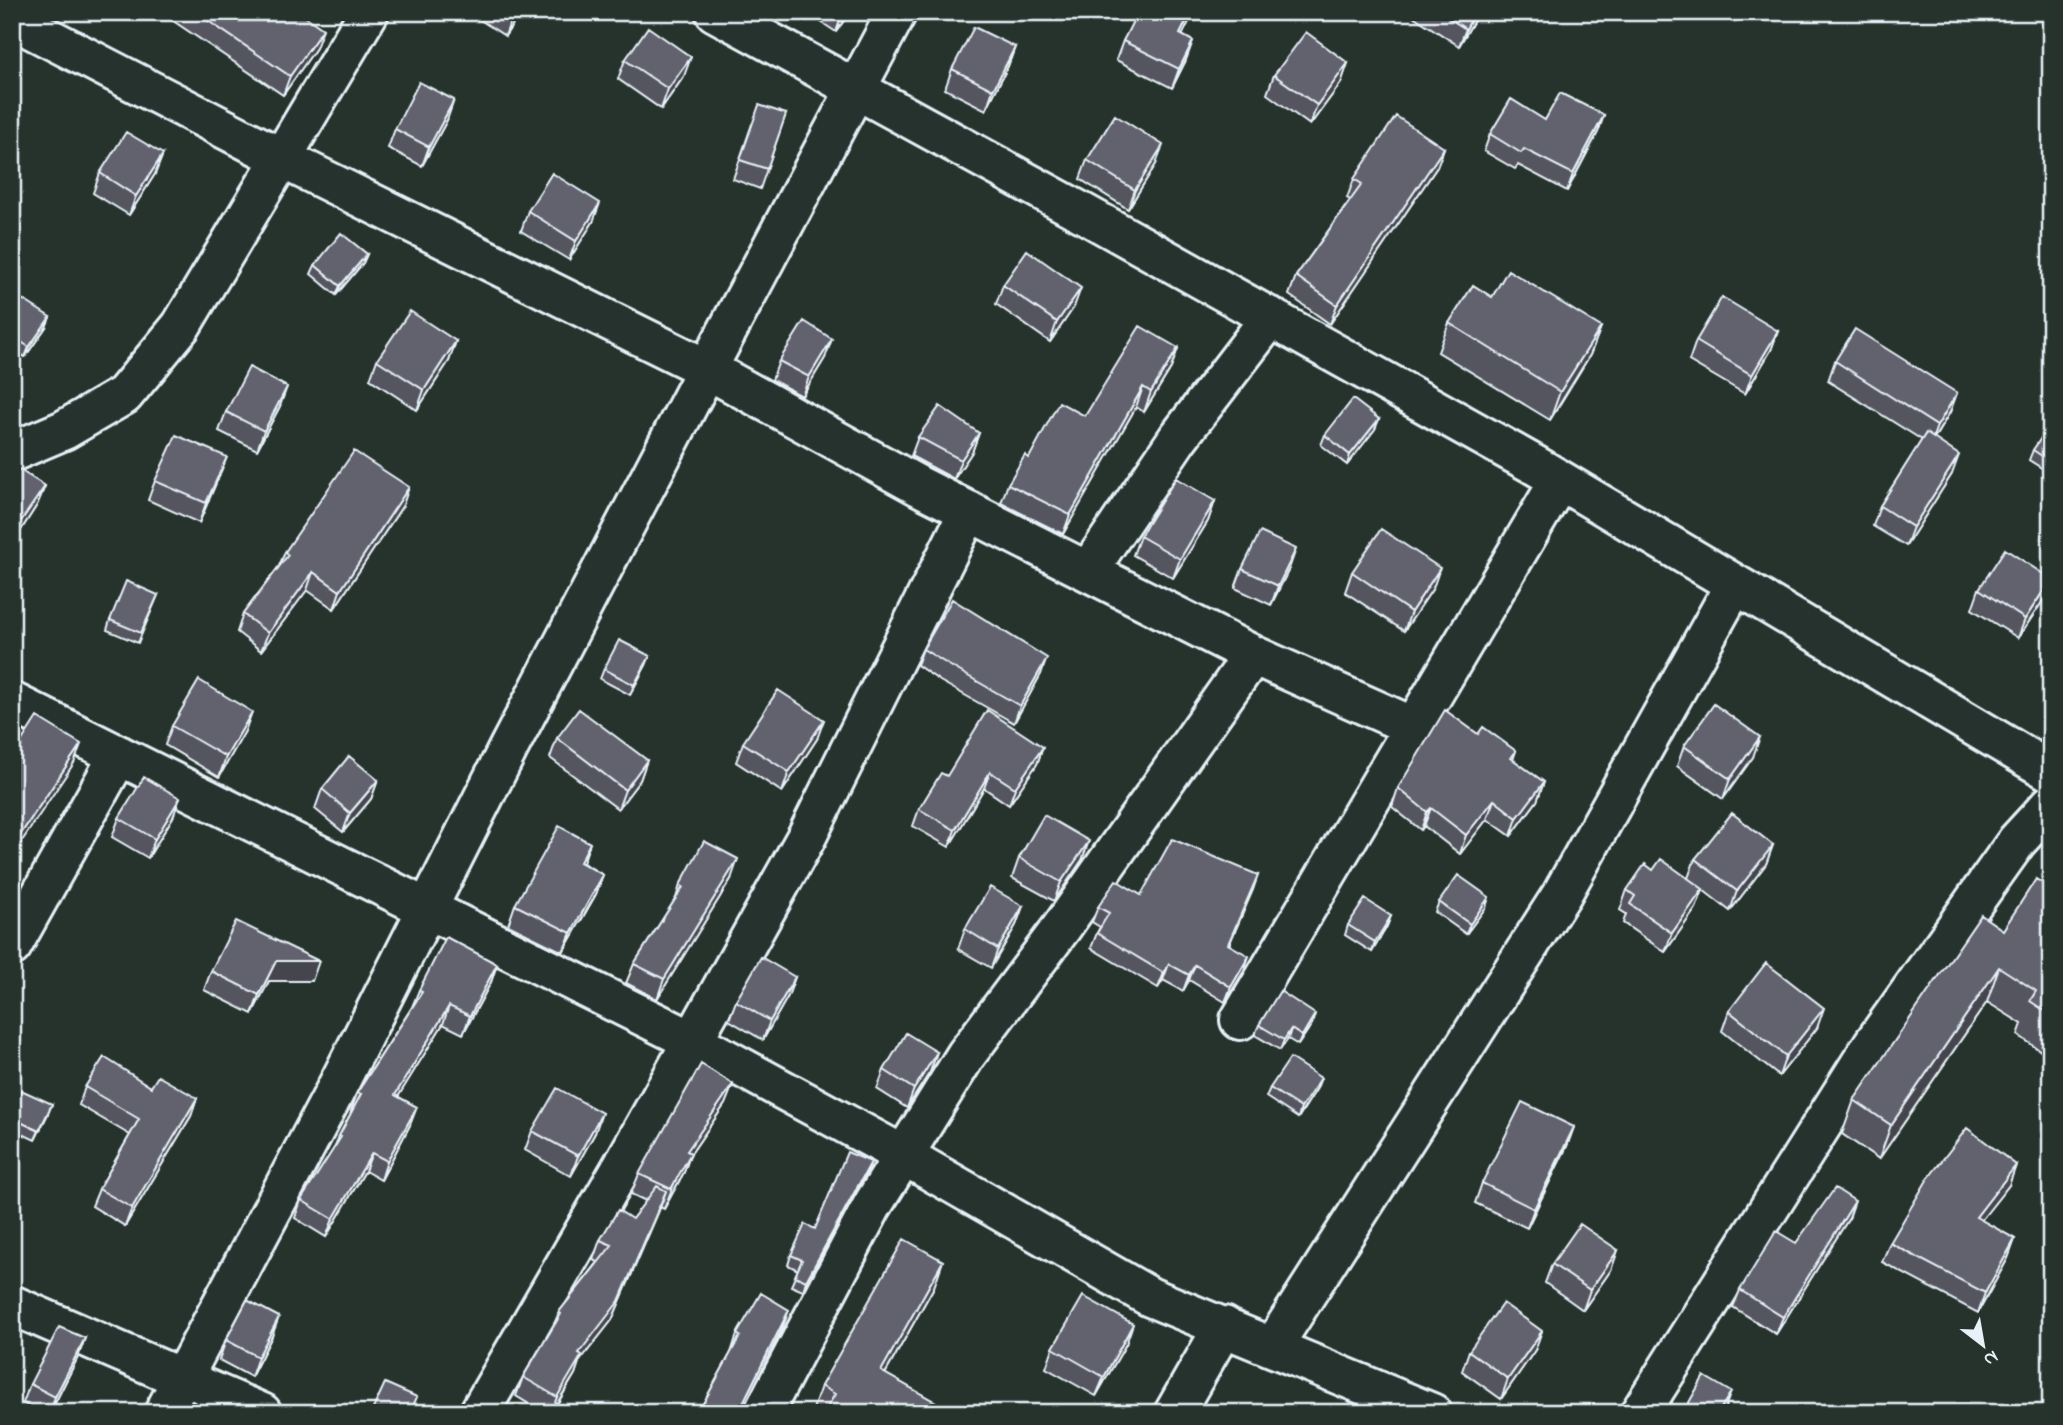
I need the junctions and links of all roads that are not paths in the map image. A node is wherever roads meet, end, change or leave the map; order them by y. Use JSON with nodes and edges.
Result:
{"nodes":[{"id":1,"x":369,"y":12,"type":"edge"},
{"id":2,"x":715,"y":12,"type":"edge"},
{"id":3,"x":897,"y":12,"type":"edge"},
{"id":4,"x":12,"y":19,"type":"edge"},
{"id":5,"x":857,"y":90,"type":"junction"},
{"id":6,"x":283,"y":159,"type":"junction"},
{"id":7,"x":1271,"y":317,"type":"junction"},
{"id":8,"x":706,"y":369,"type":"junction"},
{"id":9,"x":12,"y":452,"type":"edge"},
{"id":10,"x":1560,"y":480,"type":"junction"},
{"id":11,"x":969,"y":511,"type":"junction"},
{"id":12,"x":1088,"y":571,"type":"junction"},
{"id":13,"x":1734,"y":586,"type":"junction"},
{"id":14,"x":1253,"y":654,"type":"junction"},
{"id":15,"x":12,"y":702,"type":"edge"},
{"id":16,"x":1414,"y":727,"type":"junction"},
{"id":17,"x":119,"y":755,"type":"junction"},
{"id":18,"x":2051,"y":772,"type":"edge"},
{"id":19,"x":2051,"y":804,"type":"edge"},
{"id":20,"x":428,"y":908,"type":"junction"},
{"id":21,"x":12,"y":946,"type":"edge"},
{"id":22,"x":1240,"y":1020,"type":"dead end"},
{"id":23,"x":693,"y":1041,"type":"junction"},
{"id":24,"x":903,"y":1155,"type":"junction"},
{"id":25,"x":12,"y":1305,"type":"edge"},
{"id":26,"x":1224,"y":1326,"type":"junction"},
{"id":27,"x":1273,"y":1346,"type":"junction"},
{"id":28,"x":185,"y":1379,"type":"junction"},
{"id":29,"x":164,"y":1413,"type":"edge"},
{"id":30,"x":262,"y":1413,"type":"edge"},
{"id":31,"x":480,"y":1413,"type":"edge"},
{"id":32,"x":762,"y":1413,"type":"edge"},
{"id":33,"x":1174,"y":1413,"type":"edge"},
{"id":34,"x":1432,"y":1413,"type":"edge"},
{"id":35,"x":1640,"y":1413,"type":"edge"}],
"edges":[{"from":1,"to":6,"type":"street"},
{"from":2,"to":5,"type":"street"},
{"from":3,"to":5,"type":"street"},
{"from":4,"to":6,"type":"street"},
{"from":5,"to":7,"type":"street"},
{"from":5,"to":8,"type":"street"},
{"from":6,"to":8,"type":"street"},
{"from":6,"to":9,"type":"street"},
{"from":7,"to":10,"type":"street"},
{"from":7,"to":12,"type":"street"},
{"from":8,"to":11,"type":"street"},
{"from":8,"to":20,"type":"street"},
{"from":10,"to":13,"type":"street"},
{"from":10,"to":16,"type":"street"},
{"from":11,"to":12,"type":"street"},
{"from":11,"to":23,"type":"street"},
{"from":12,"to":14,"type":"street"},
{"from":13,"to":18,"type":"street"},
{"from":13,"to":27,"type":"street"},
{"from":14,"to":16,"type":"street"},
{"from":14,"to":24,"type":"street"},
{"from":15,"to":17,"type":"street"},
{"from":16,"to":22,"type":"street"},
{"from":17,"to":20,"type":"street"},
{"from":17,"to":21,"type":"street"},
{"from":19,"to":35,"type":"street"},
{"from":20,"to":23,"type":"street"},
{"from":20,"to":28,"type":"street"},
{"from":23,"to":24,"type":"street"},
{"from":23,"to":31,"type":"street"},
{"from":24,"to":26,"type":"street"},
{"from":24,"to":32,"type":"street"},
{"from":25,"to":28,"type":"street"},
{"from":26,"to":27,"type":"street"},
{"from":26,"to":33,"type":"street"},
{"from":27,"to":34,"type":"street"},
{"from":28,"to":29,"type":"street"},
{"from":28,"to":30,"type":"street"}]}
